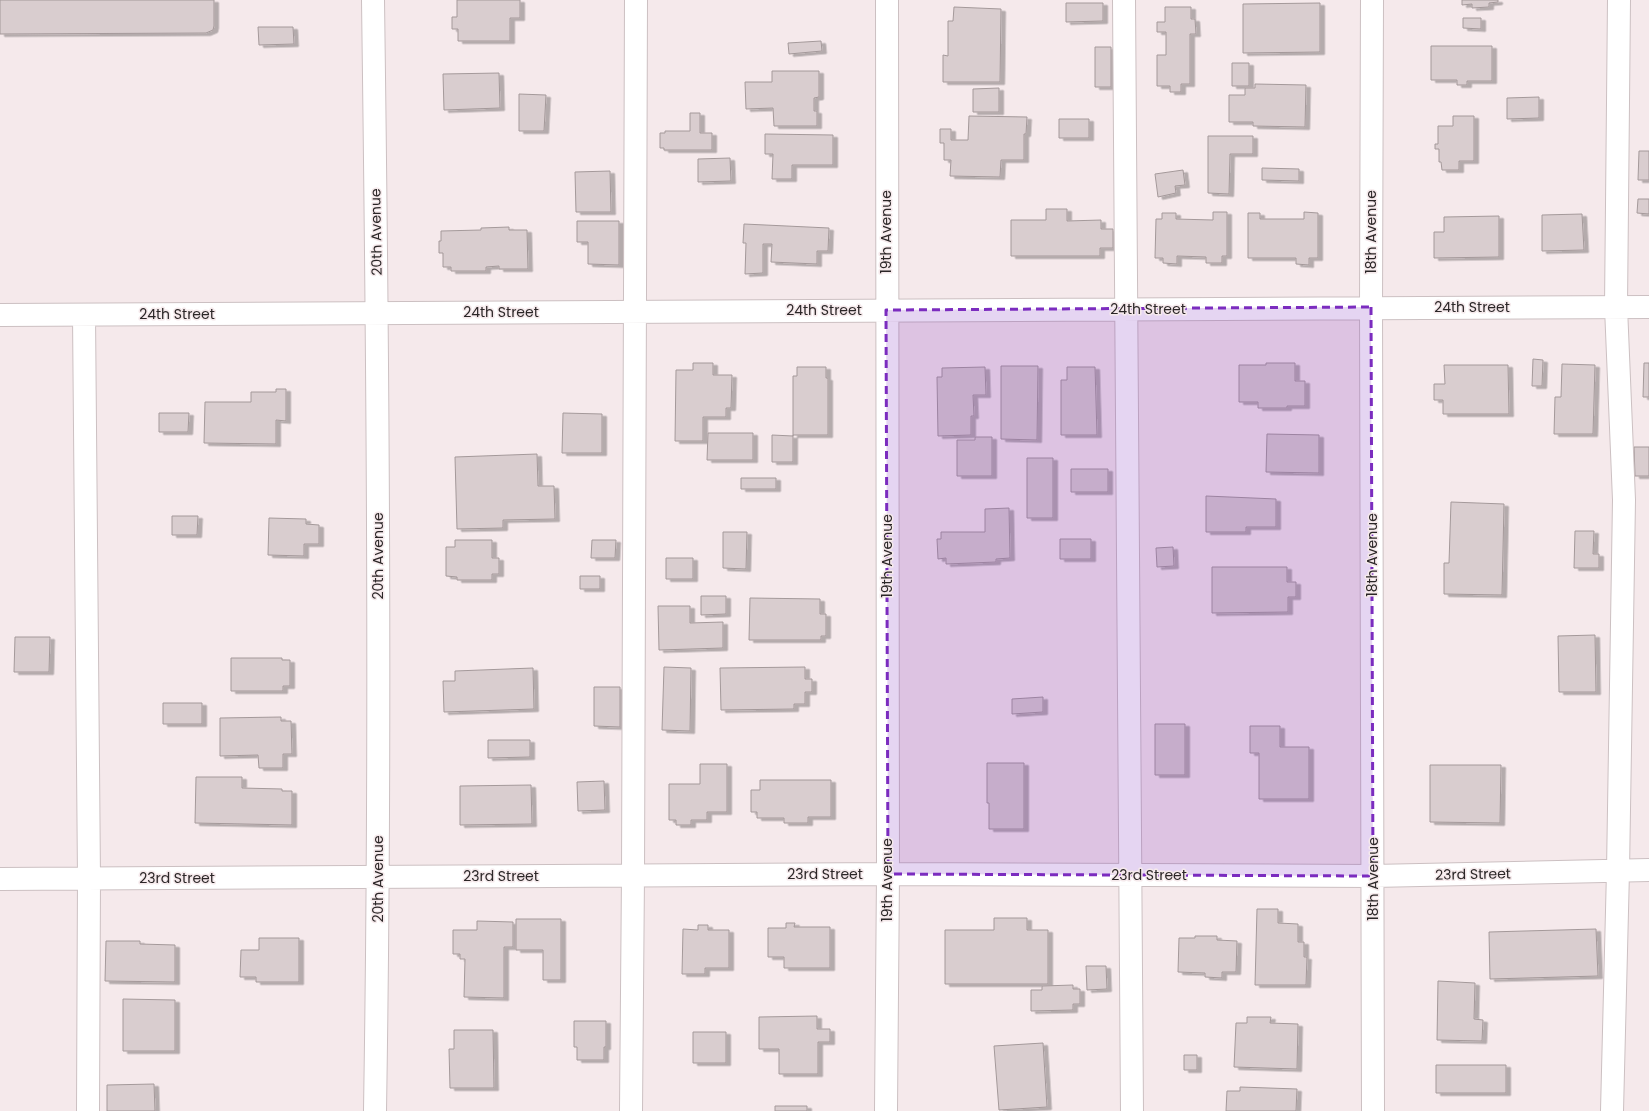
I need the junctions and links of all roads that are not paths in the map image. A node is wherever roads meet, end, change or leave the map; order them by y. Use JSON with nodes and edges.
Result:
{"nodes":[{"id":1,"x":373,"y":0,"type":"edge"},
{"id":2,"x":636,"y":0,"type":"edge"},
{"id":3,"x":887,"y":0,"type":"edge"},
{"id":4,"x":1124,"y":0,"type":"edge"},
{"id":5,"x":1372,"y":0,"type":"edge"},
{"id":6,"x":1619,"y":0,"type":"edge"},
{"id":7,"x":1371,"y":307,"type":"junction"},
{"id":8,"x":1616,"y":307,"type":"junction"},
{"id":9,"x":1649,"y":307,"type":"edge"},
{"id":10,"x":1126,"y":309,"type":"junction"},
{"id":11,"x":886,"y":310,"type":"junction"},
{"id":12,"x":635,"y":311,"type":"junction"},
{"id":13,"x":377,"y":313,"type":"junction"},
{"id":14,"x":84,"y":314,"type":"junction"},
{"id":15,"x":0,"y":315,"type":"edge"},
{"id":16,"x":1649,"y":870,"type":"edge"},
{"id":17,"x":1618,"y":871,"type":"junction"},
{"id":18,"x":888,"y":874,"type":"junction"},
{"id":19,"x":633,"y":875,"type":"junction"},
{"id":20,"x":1130,"y":875,"type":"junction"},
{"id":21,"x":1373,"y":876,"type":"junction"},
{"id":22,"x":379,"y":877,"type":"junction"},
{"id":23,"x":89,"y":878,"type":"junction"},
{"id":24,"x":0,"y":879,"type":"edge"},
{"id":25,"x":88,"y":1111,"type":"edge"},
{"id":26,"x":375,"y":1111,"type":"edge"},
{"id":27,"x":631,"y":1111,"type":"edge"},
{"id":28,"x":886,"y":1111,"type":"edge"},
{"id":29,"x":1132,"y":1111,"type":"edge"},
{"id":30,"x":1373,"y":1111,"type":"edge"},
{"id":31,"x":1612,"y":1111,"type":"edge"}],
"edges":[{"from":1,"to":13,"type":"street","name":"20th Avenue"},
{"from":2,"to":12,"type":"street"},
{"from":3,"to":11,"type":"street","name":"19th Avenue"},
{"from":4,"to":10,"type":"street"},
{"from":5,"to":7,"type":"street","name":"18th Avenue"},
{"from":6,"to":8,"type":"street"},
{"from":7,"to":8,"type":"street","name":"24th Street"},
{"from":7,"to":10,"type":"street","name":"24th Street"},
{"from":7,"to":21,"type":"street","name":"18th Avenue"},
{"from":8,"to":9,"type":"street","name":"24th Street"},
{"from":8,"to":17,"type":"street"},
{"from":10,"to":11,"type":"street","name":"24th Street"},
{"from":10,"to":20,"type":"street"},
{"from":11,"to":12,"type":"street","name":"24th Street"},
{"from":11,"to":18,"type":"street","name":"19th Avenue"},
{"from":12,"to":13,"type":"street","name":"24th Street"},
{"from":12,"to":19,"type":"street"},
{"from":13,"to":14,"type":"street","name":"24th Street"},
{"from":13,"to":22,"type":"street","name":"20th Avenue"},
{"from":14,"to":15,"type":"street","name":"24th Street"},
{"from":14,"to":23,"type":"street"},
{"from":16,"to":17,"type":"street","name":"23rd Street"},
{"from":17,"to":21,"type":"street","name":"23rd Street"},
{"from":17,"to":31,"type":"street"},
{"from":18,"to":19,"type":"street","name":"23rd Street"},
{"from":18,"to":20,"type":"street","name":"23rd Street"},
{"from":18,"to":28,"type":"street","name":"19th Avenue"},
{"from":19,"to":22,"type":"street","name":"23rd Street"},
{"from":19,"to":27,"type":"street"},
{"from":20,"to":21,"type":"street","name":"23rd Street"},
{"from":20,"to":29,"type":"street"},
{"from":21,"to":30,"type":"street","name":"18th Avenue"},
{"from":22,"to":23,"type":"street","name":"23rd Street"},
{"from":22,"to":26,"type":"street","name":"20th Avenue"},
{"from":23,"to":24,"type":"street","name":"23rd Street"},
{"from":23,"to":25,"type":"street"}]}
